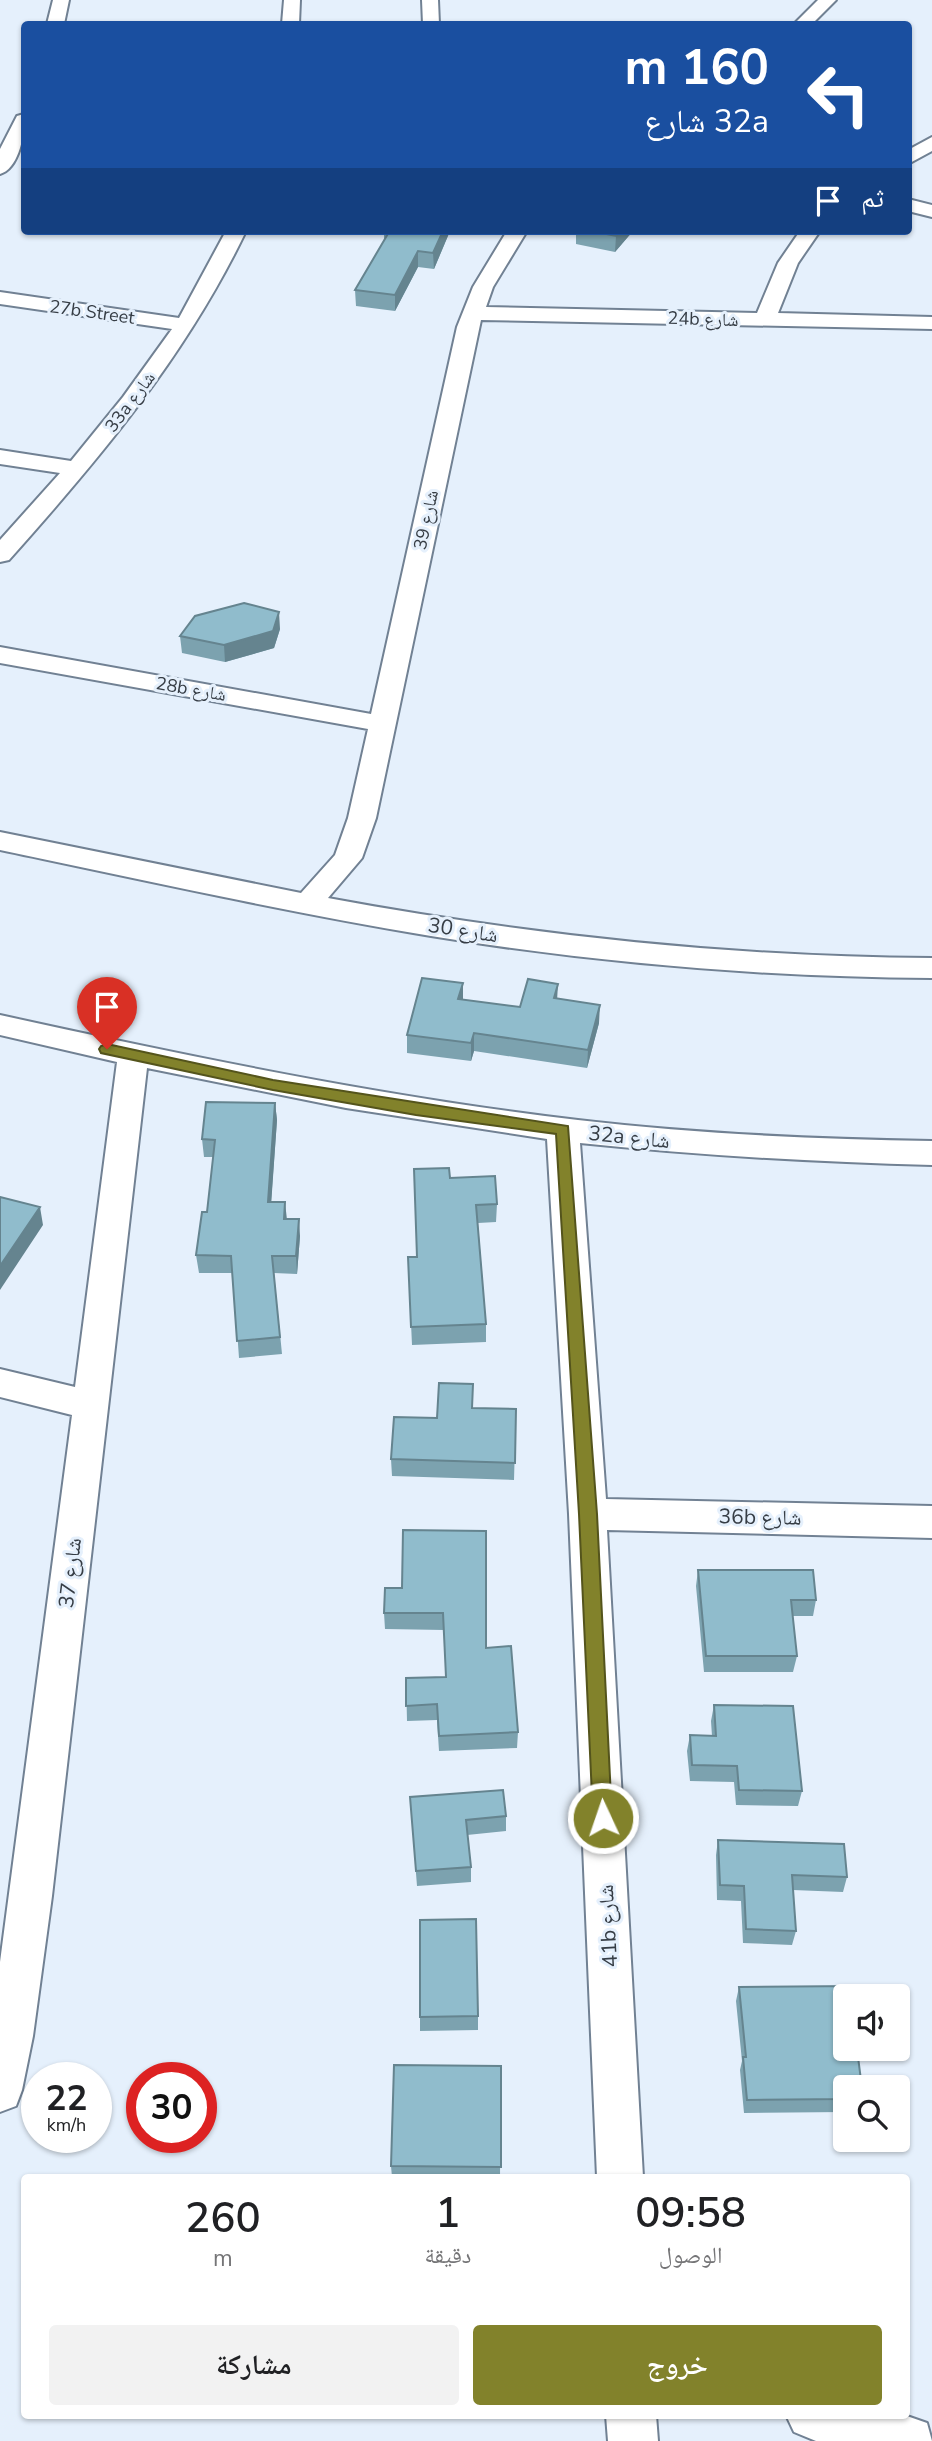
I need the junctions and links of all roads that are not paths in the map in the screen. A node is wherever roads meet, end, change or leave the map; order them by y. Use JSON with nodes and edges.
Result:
{"nodes":[{"id":1,"x":61,"y":0,"type":"edge"},
{"id":2,"x":292,"y":0,"type":"edge"},
{"id":3,"x":430,"y":0,"type":"edge"},
{"id":4,"x":828,"y":0,"type":"edge"},
{"id":5,"x":56,"y":21,"type":"edge"},
{"id":6,"x":291,"y":21,"type":"edge"},
{"id":7,"x":431,"y":21,"type":"edge"},
{"id":8,"x":805,"y":21,"type":"edge"},
{"id":9,"x":21,"y":126,"type":"edge"},
{"id":10,"x":932,"y":142,"type":"edge"},
{"id":11,"x":912,"y":155,"type":"edge"},
{"id":12,"x":0,"y":168,"type":"edge"},
{"id":13,"x":912,"y":206,"type":"edge"},
{"id":14,"x":932,"y":211,"type":"edge"},
{"id":15,"x":234,"y":235,"type":"edge"},
{"id":16,"x":514,"y":235,"type":"edge"},
{"id":17,"x":807,"y":235,"type":"edge"},
{"id":18,"x":0,"y":298,"type":"edge"},
{"id":19,"x":473,"y":313,"type":"junction"},
{"id":20,"x":764,"y":321,"type":"junction"},
{"id":21,"x":932,"y":323,"type":"edge"},
{"id":22,"x":185,"y":325,"type":"junction"},
{"id":23,"x":0,"y":457,"type":"edge"},
{"id":24,"x":77,"y":469,"type":"junction"},
{"id":25,"x":0,"y":555,"type":"edge"},
{"id":26,"x":0,"y":655,"type":"edge"},
{"id":27,"x":382,"y":724,"type":"junction"},
{"id":28,"x":362,"y":818,"type":"junction"},
{"id":29,"x":0,"y":841,"type":"edge"},
{"id":30,"x":309,"y":902,"type":"junction"},
{"id":31,"x":346,"y":910,"type":"junction"},
{"id":32,"x":932,"y":957,"type":"edge"},
{"id":33,"x":899,"y":968,"type":"junction"},
{"id":34,"x":932,"y":968,"type":"edge"},
{"id":35,"x":0,"y":1025,"type":"edge"},
{"id":36,"x":133,"y":1056,"type":"junction"},
{"id":37,"x":563,"y":1130,"type":"junction"},
{"id":38,"x":932,"y":1153,"type":"edge"},
{"id":39,"x":0,"y":1383,"type":"edge"},
{"id":40,"x":90,"y":1405,"type":"junction"},
{"id":41,"x":588,"y":1514,"type":"junction"},
{"id":42,"x":932,"y":1522,"type":"edge"},
{"id":43,"x":6,"y":2025,"type":"edge"},
{"id":44,"x":0,"y":2090,"type":"edge"},
{"id":45,"x":620,"y":2174,"type":"edge"},
{"id":46,"x":631,"y":2419,"type":"edge"},
{"id":47,"x":826,"y":2419,"type":"edge"},
{"id":48,"x":633,"y":2441,"type":"edge"},
{"id":49,"x":909,"y":2441,"type":"edge"}],
"edges":[{"from":1,"to":5,"type":"street"},
{"from":2,"to":6,"type":"street"},
{"from":3,"to":7,"type":"street"},
{"from":4,"to":8,"type":"street"},
{"from":9,"to":12,"type":"street"},
{"from":10,"to":11,"type":"street"},
{"from":13,"to":14,"type":"street"},
{"from":15,"to":22,"type":"street","name":"33a شارع"},
{"from":16,"to":19,"type":"street","name":"شارع 39"},
{"from":17,"to":20,"type":"street"},
{"from":18,"to":22,"type":"street","name":"27b Street"},
{"from":19,"to":20,"type":"street","name":"24b شارع"},
{"from":19,"to":27,"type":"street","name":"شارع 39"},
{"from":20,"to":21,"type":"street","name":"24b شارع"},
{"from":22,"to":24,"type":"street","name":"33a شارع"},
{"from":23,"to":24,"type":"street"},
{"from":24,"to":25,"type":"street","name":"33a شارع"},
{"from":26,"to":27,"type":"street","name":"28b شارع"},
{"from":27,"to":28,"type":"street","name":"شارع 39"},
{"from":28,"to":30,"type":"street","name":"شارع 39"},
{"from":28,"to":31,"type":"street","name":"شارع 39"},
{"from":29,"to":30,"type":"street","name":"شارع 30"},
{"from":30,"to":31,"type":"street","name":"شارع 30"},
{"from":31,"to":33,"type":"street","name":"شارع 30"},
{"from":32,"to":33,"type":"street"},
{"from":33,"to":34,"type":"street","name":"شارع 30"},
{"from":35,"to":36,"type":"street","name":"32a شارع"},
{"from":36,"to":37,"type":"street","name":"32a شارع"},
{"from":36,"to":40,"type":"street","name":"شارع 37"},
{"from":37,"to":38,"type":"street","name":"32a شارع"},
{"from":37,"to":41,"type":"street","name":"41b شارع"},
{"from":39,"to":40,"type":"street"},
{"from":40,"to":43,"type":"street","name":"شارع 37"},
{"from":41,"to":42,"type":"street","name":"36b شارع"},
{"from":41,"to":45,"type":"street","name":"41b شارع"},
{"from":43,"to":44,"type":"street","name":"شارع 37"},
{"from":46,"to":48,"type":"street"},
{"from":47,"to":49,"type":"street"}]}
